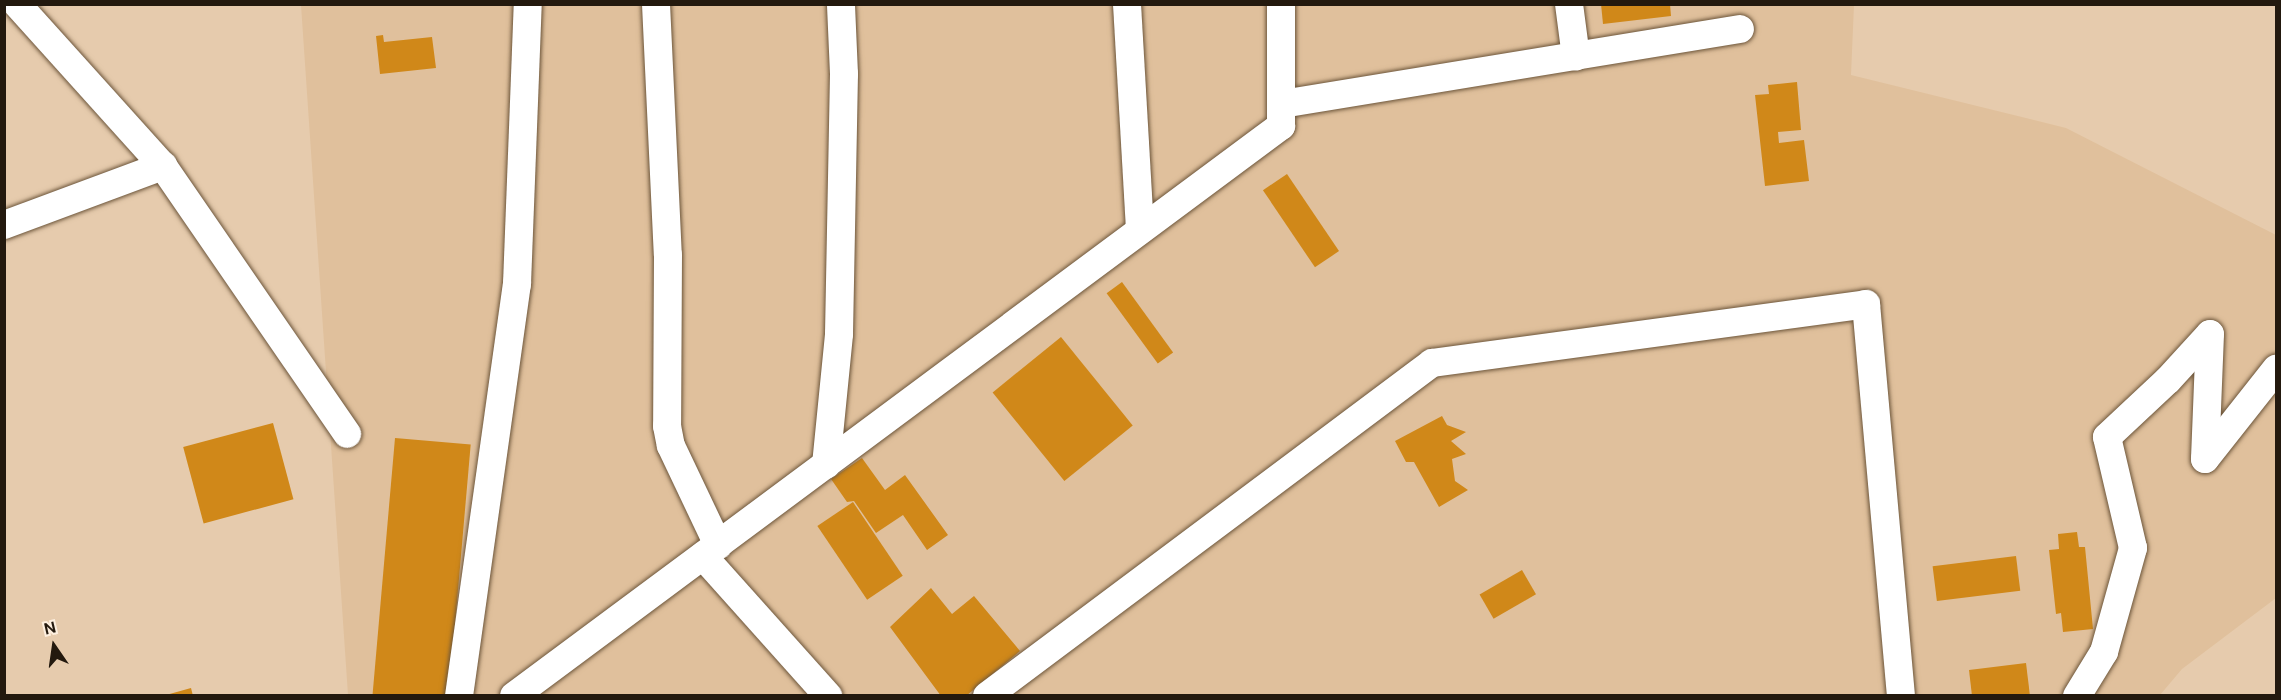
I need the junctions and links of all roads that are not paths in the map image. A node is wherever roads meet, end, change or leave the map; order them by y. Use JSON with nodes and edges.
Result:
{"nodes":[{"id":1,"x":18,"y":4,"type":"edge"},
{"id":2,"x":528,"y":4,"type":"edge"},
{"id":3,"x":656,"y":4,"type":"edge"},
{"id":4,"x":841,"y":4,"type":"edge"},
{"id":5,"x":1127,"y":4,"type":"edge"},
{"id":6,"x":1281,"y":4,"type":"edge"},
{"id":7,"x":1569,"y":4,"type":"edge"},
{"id":8,"x":1740,"y":29,"type":"dead end"},
{"id":9,"x":1576,"y":57,"type":"junction"},
{"id":10,"x":1281,"y":104,"type":"junction"},
{"id":11,"x":163,"y":166,"type":"junction"},
{"id":12,"x":4,"y":225,"type":"edge"},
{"id":13,"x":1140,"y":230,"type":"junction"},
{"id":14,"x":2277,"y":369,"type":"edge"},
{"id":15,"x":347,"y":434,"type":"dead end"},
{"id":16,"x":826,"y":465,"type":"junction"},
{"id":17,"x":711,"y":550,"type":"junction"},
{"id":18,"x":459,"y":696,"type":"edge"},
{"id":19,"x":514,"y":696,"type":"edge"},
{"id":20,"x":828,"y":696,"type":"edge"},
{"id":21,"x":987,"y":696,"type":"edge"},
{"id":22,"x":1901,"y":696,"type":"edge"},
{"id":23,"x":2077,"y":696,"type":"edge"}],
"edges":[{"from":1,"to":11,"type":"street"},
{"from":2,"to":18,"type":"street"},
{"from":3,"to":17,"type":"street"},
{"from":4,"to":16,"type":"street"},
{"from":5,"to":13,"type":"street"},
{"from":6,"to":10,"type":"street"},
{"from":7,"to":9,"type":"street"},
{"from":8,"to":9,"type":"street"},
{"from":9,"to":10,"type":"street"},
{"from":10,"to":13,"type":"street"},
{"from":11,"to":12,"type":"street"},
{"from":11,"to":15,"type":"street"},
{"from":13,"to":16,"type":"street"},
{"from":14,"to":23,"type":"street"},
{"from":16,"to":17,"type":"street"},
{"from":17,"to":19,"type":"street"},
{"from":17,"to":20,"type":"street"},
{"from":21,"to":22,"type":"street"}]}
